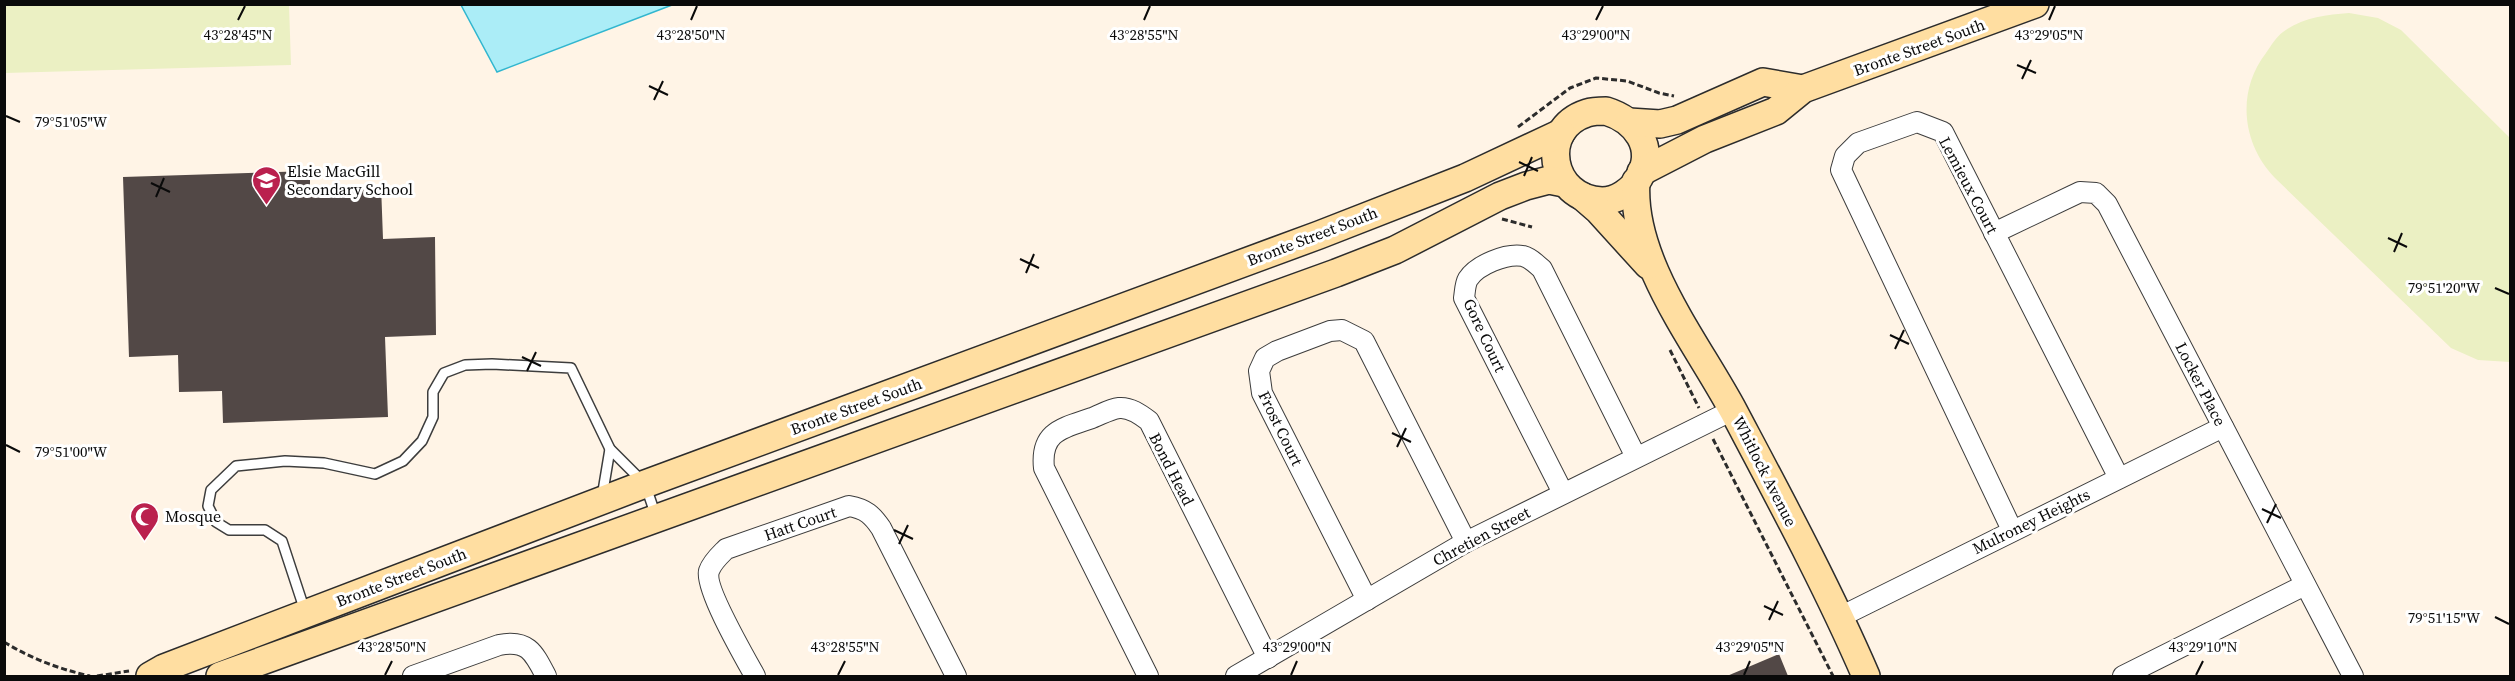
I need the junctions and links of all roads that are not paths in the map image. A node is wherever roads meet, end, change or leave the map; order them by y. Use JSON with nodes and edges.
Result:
{"nodes":[{"id":1,"x":2035,"y":4,"type":"edge"},
{"id":2,"x":1803,"y":89,"type":"junction"},
{"id":3,"x":1629,"y":122,"type":"junction"},
{"id":4,"x":1561,"y":133,"type":"junction"},
{"id":5,"x":1639,"y":177,"type":"junction"},
{"id":6,"x":1573,"y":190,"type":"junction"},
{"id":7,"x":1994,"y":233,"type":"junction"},
{"id":8,"x":1654,"y":271,"type":"junction"},
{"id":9,"x":1733,"y":410,"type":"junction"},
{"id":10,"x":2223,"y":427,"type":"junction"},
{"id":11,"x":610,"y":449,"type":"junction"},
{"id":12,"x":1636,"y":457,"type":"junction"},
{"id":13,"x":2119,"y":478,"type":"junction"},
{"id":14,"x":645,"y":484,"type":"junction"},
{"id":15,"x":1563,"y":493,"type":"junction"},
{"id":16,"x":602,"y":500,"type":"junction"},
{"id":17,"x":657,"y":519,"type":"junction"},
{"id":18,"x":2012,"y":530,"type":"junction"},
{"id":19,"x":1466,"y":542,"type":"junction"},
{"id":20,"x":2305,"y":585,"type":"junction"},
{"id":21,"x":1367,"y":600,"type":"junction"},
{"id":22,"x":306,"y":613,"type":"junction"},
{"id":23,"x":1840,"y":617,"type":"junction"},
{"id":24,"x":1268,"y":658,"type":"junction"},
{"id":25,"x":150,"y":676,"type":"edge"},
{"id":26,"x":220,"y":676,"type":"edge"},
{"id":27,"x":412,"y":676,"type":"edge"},
{"id":28,"x":546,"y":676,"type":"edge"},
{"id":29,"x":755,"y":676,"type":"edge"},
{"id":30,"x":956,"y":676,"type":"edge"},
{"id":31,"x":1148,"y":676,"type":"edge"},
{"id":32,"x":1236,"y":676,"type":"edge"},
{"id":33,"x":1866,"y":676,"type":"edge"},
{"id":34,"x":2123,"y":676,"type":"edge"},
{"id":35,"x":2353,"y":676,"type":"edge"}],
"edges":[{"from":1,"to":2,"type":"main road","name":"Bronte Street South"},
{"from":2,"to":3,"type":"main road"},
{"from":2,"to":5,"type":"main road","name":"Bronte Street South"},
{"from":3,"to":4,"type":"main road"},
{"from":3,"to":5,"type":"main road"},
{"from":4,"to":6,"type":"main road"},
{"from":4,"to":14,"type":"main road","name":"Bronte Street South"},
{"from":5,"to":6,"type":"main road"},
{"from":5,"to":8,"type":"main road","name":"Whitlock Avenue"},
{"from":6,"to":8,"type":"main road","name":"Whitlock Avenue"},
{"from":6,"to":17,"type":"main road","name":"Bronte Street South"},
{"from":7,"to":10,"type":"street","name":"Locker Place"},
{"from":7,"to":13,"type":"street","name":"Lemieux Court"},
{"from":7,"to":18,"type":"street","name":"Lemieux Court"},
{"from":8,"to":9,"type":"main road","name":"Whitlock Avenue"},
{"from":9,"to":12,"type":"street","name":"Chretien Street"},
{"from":9,"to":23,"type":"main road","name":"Whitlock Avenue"},
{"from":10,"to":13,"type":"street","name":"Mulroney Heights"},
{"from":10,"to":20,"type":"street","name":"Locker Place"},
{"from":11,"to":14,"type":"lane"},
{"from":11,"to":16,"type":"lane"},
{"from":11,"to":22,"type":"lane"},
{"from":12,"to":15,"type":"street","name":"Chretien Street"},
{"from":12,"to":15,"type":"street","name":"Gore Court"},
{"from":13,"to":18,"type":"street","name":"Mulroney Heights"},
{"from":14,"to":16,"type":"main road","name":"Bronte Street South"},
{"from":14,"to":17,"type":"lane"},
{"from":15,"to":19,"type":"street","name":"Chretien Street"},
{"from":16,"to":22,"type":"main road","name":"Bronte Street South"},
{"from":17,"to":26,"type":"main road","name":"Bronte Street South"},
{"from":18,"to":23,"type":"street","name":"Mulroney Heights"},
{"from":19,"to":21,"type":"street","name":"Chretien Street"},
{"from":19,"to":21,"type":"street","name":"Frost Court"},
{"from":20,"to":34,"type":"street"},
{"from":20,"to":35,"type":"street","name":"Locker Place"},
{"from":21,"to":24,"type":"street","name":"Chretien Street"},
{"from":22,"to":25,"type":"main road","name":"Bronte Street South"},
{"from":23,"to":33,"type":"main road","name":"Whitlock Avenue"},
{"from":24,"to":31,"type":"street","name":"Bond Head"},
{"from":24,"to":32,"type":"street","name":"Chretien Street"},
{"from":27,"to":28,"type":"street"},
{"from":29,"to":30,"type":"street","name":"Hatt Court"}]}
